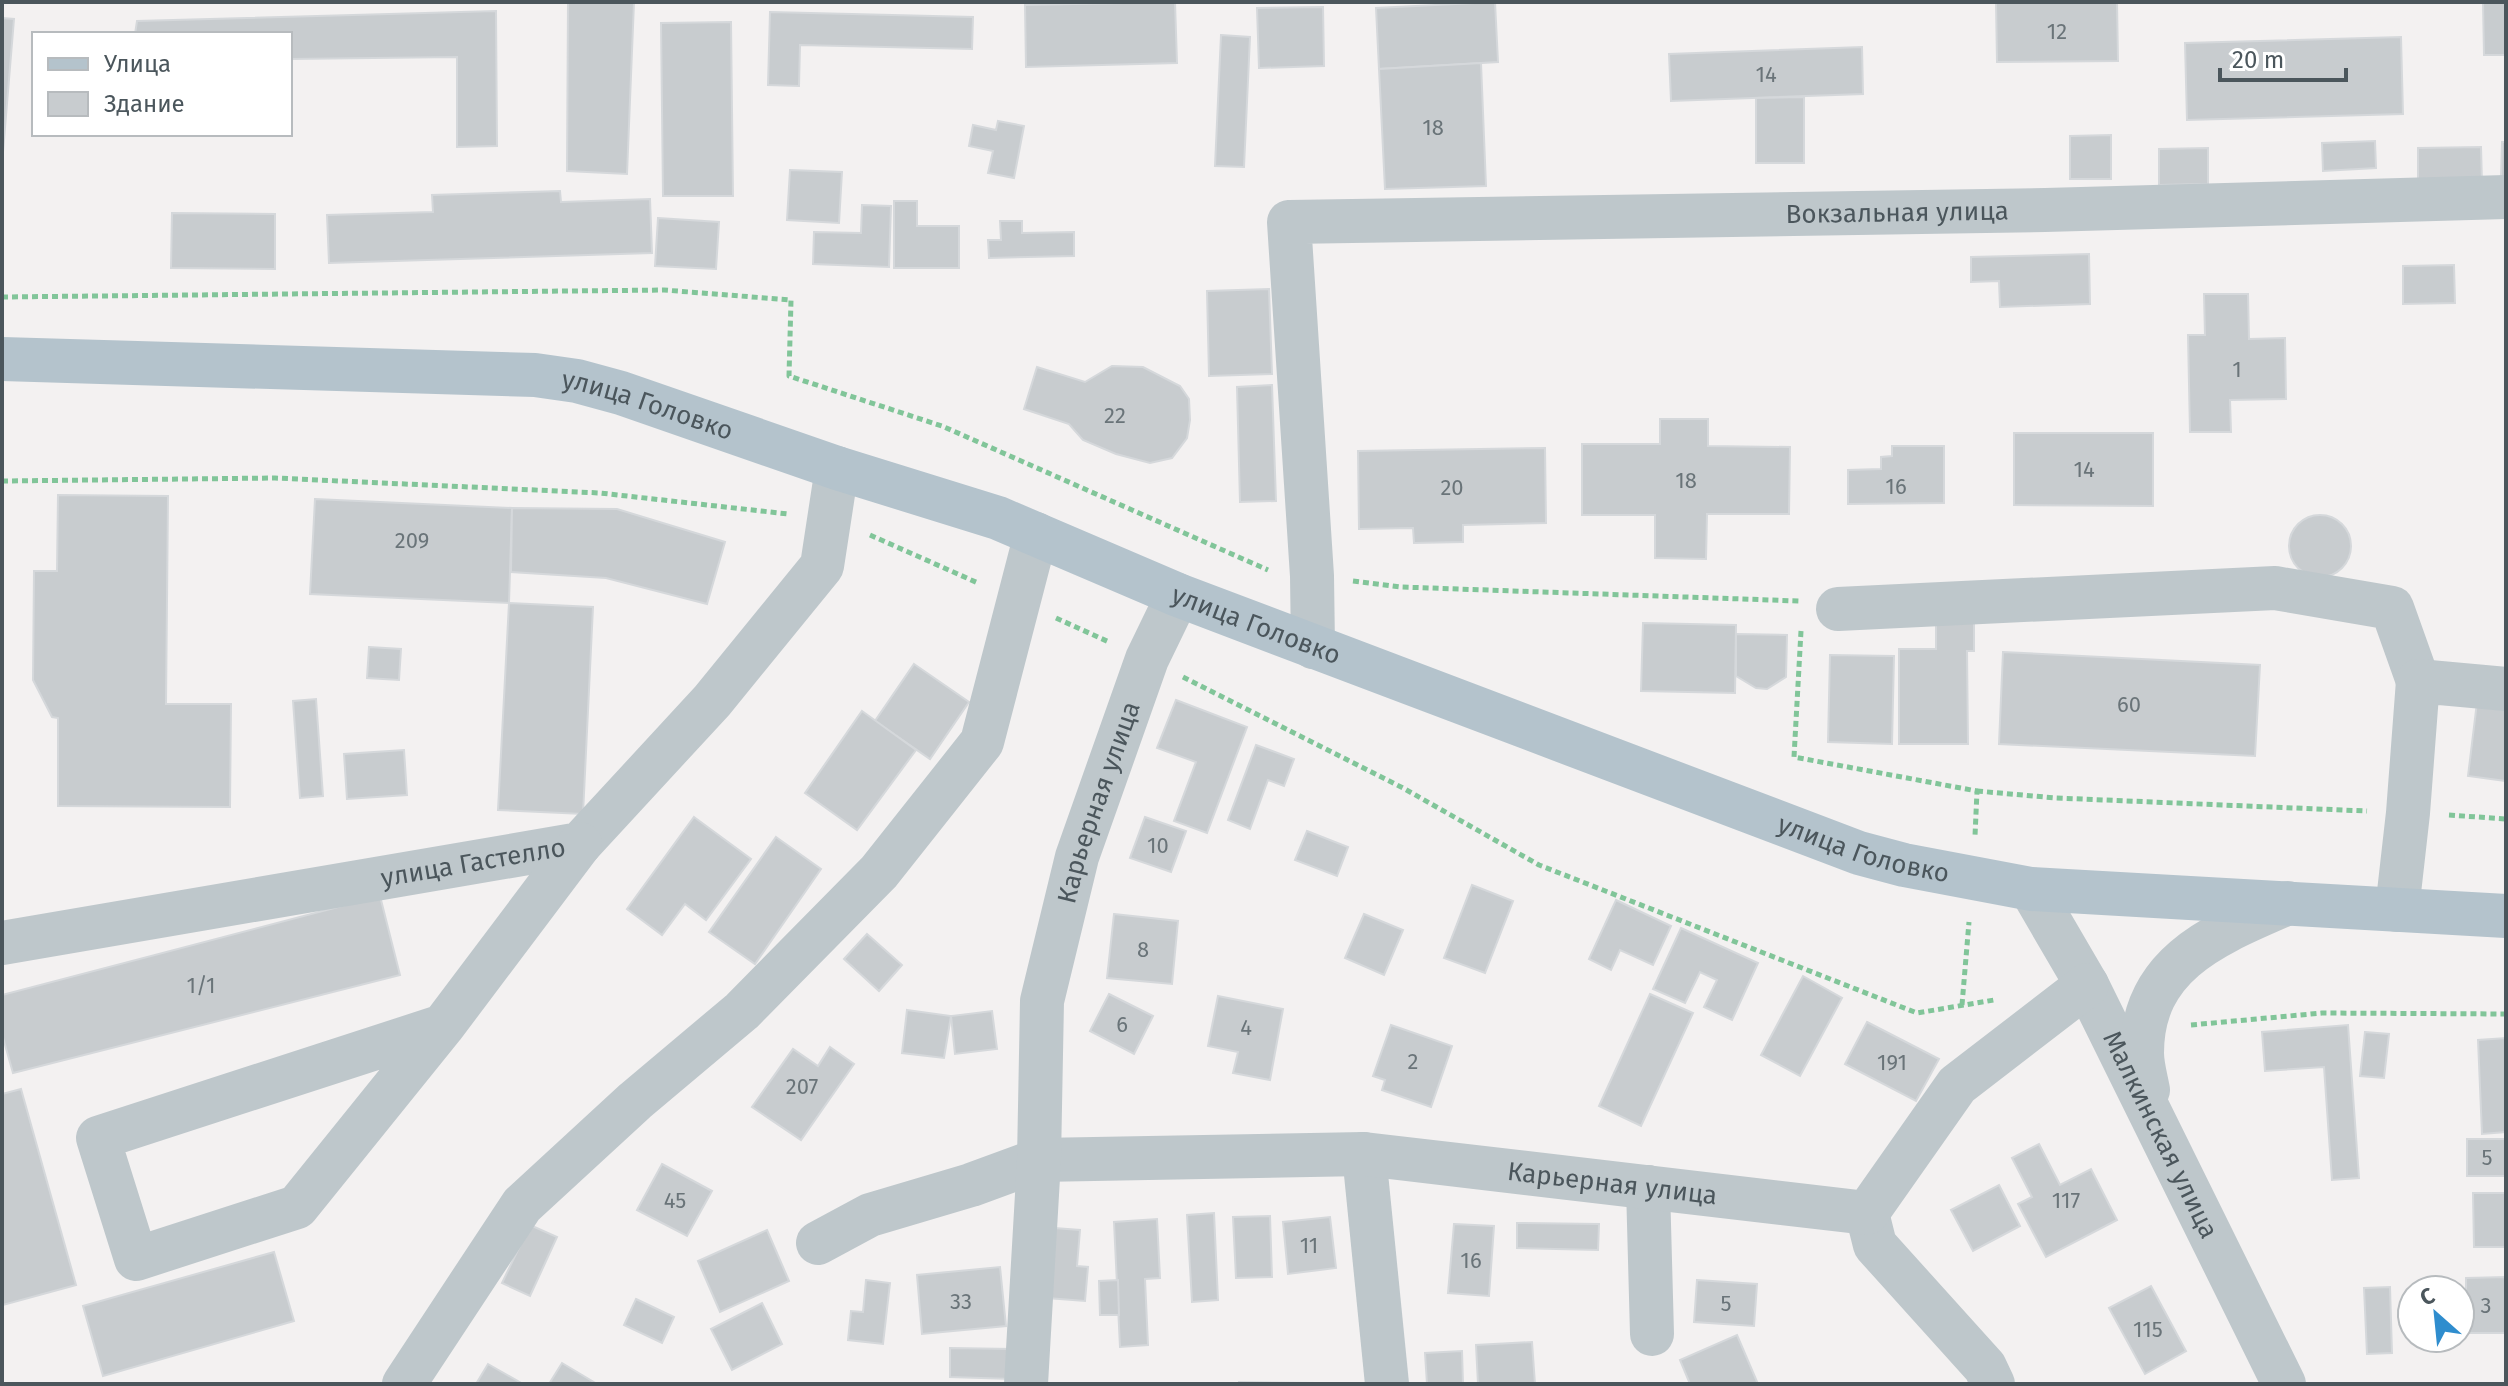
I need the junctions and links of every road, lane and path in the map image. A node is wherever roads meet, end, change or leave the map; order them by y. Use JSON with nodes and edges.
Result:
{"nodes":[{"id":1,"x":2506,"y":197,"type":"edge"},
{"id":2,"x":2,"y":359,"type":"edge"},
{"id":3,"x":837,"y":468,"type":"junction"},
{"id":4,"x":2,"y":481,"type":"edge"},
{"id":5,"x":830,"y":518,"type":"junction"},
{"id":6,"x":1036,"y":534,"type":"junction"},
{"id":7,"x":1312,"y":576,"type":"junction"},
{"id":8,"x":1178,"y":595,"type":"junction"},
{"id":9,"x":1019,"y":601,"type":"junction"},
{"id":10,"x":1814,"y":609,"type":"junction"},
{"id":11,"x":1313,"y":647,"type":"junction"},
{"id":12,"x":1147,"y":659,"type":"junction"},
{"id":13,"x":2418,"y":681,"type":"junction"},
{"id":14,"x":2506,"y":689,"type":"edge"},
{"id":15,"x":1977,"y":791,"type":"junction"},
{"id":16,"x":2408,"y":813,"type":"junction"},
{"id":17,"x":2506,"y":819,"type":"edge"},
{"id":18,"x":580,"y":844,"type":"junction"},
{"id":19,"x":1972,"y":877,"type":"junction"},
{"id":20,"x":2031,"y":889,"type":"junction"},
{"id":21,"x":2288,"y":903,"type":"junction"},
{"id":22,"x":2397,"y":910,"type":"junction"},
{"id":23,"x":2506,"y":916,"type":"edge"},
{"id":24,"x":2,"y":943,"type":"edge"},
{"id":25,"x":2087,"y":985,"type":"junction"},
{"id":26,"x":2009,"y":998,"type":"dead end"},
{"id":27,"x":1962,"y":1005,"type":"junction"},
{"id":28,"x":2151,"y":1009,"type":"junction"},
{"id":29,"x":2506,"y":1014,"type":"edge"},
{"id":30,"x":443,"y":1026,"type":"junction"},
{"id":31,"x":2154,"y":1120,"type":"junction"},
{"id":32,"x":1364,"y":1154,"type":"junction"},
{"id":33,"x":1039,"y":1160,"type":"junction"},
{"id":34,"x":1648,"y":1187,"type":"junction"},
{"id":35,"x":1867,"y":1213,"type":"junction"},
{"id":36,"x":818,"y":1243,"type":"dead end"},
{"id":37,"x":1652,"y":1334,"type":"dead end"},
{"id":38,"x":404,"y":1384,"type":"edge"},
{"id":39,"x":1026,"y":1384,"type":"edge"},
{"id":40,"x":1387,"y":1384,"type":"edge"},
{"id":41,"x":1993,"y":1384,"type":"edge"},
{"id":42,"x":2284,"y":1384,"type":"edge"}],
"edges":[{"from":1,"to":7,"type":"street","name":"Вокзальная улица"},
{"from":2,"to":3,"type":"main road","name":"улица Головко"},
{"from":3,"to":5,"type":"street","name":"улица Гастелло"},
{"from":3,"to":6,"type":"main road","name":"улица Головко"},
{"from":4,"to":5,"type":"path"},
{"from":5,"to":9,"type":"path"},
{"from":5,"to":18,"type":"street","name":"улица Гастелло"},
{"from":6,"to":8,"type":"main road","name":"улица Головко"},
{"from":6,"to":9,"type":"street"},
{"from":7,"to":10,"type":"path"},
{"from":7,"to":11,"type":"street"},
{"from":8,"to":11,"type":"main road","name":"улица Головко"},
{"from":8,"to":12,"type":"street","name":"Карьерная улица"},
{"from":9,"to":12,"type":"path"},
{"from":9,"to":38,"type":"street"},
{"from":10,"to":13,"type":"street"},
{"from":10,"to":15,"type":"path"},
{"from":11,"to":19,"type":"main road","name":"улица Головко"},
{"from":12,"to":27,"type":"path"},
{"from":12,"to":33,"type":"street","name":"Карьерная улица"},
{"from":13,"to":14,"type":"street"},
{"from":13,"to":16,"type":"street"},
{"from":15,"to":16,"type":"path"},
{"from":15,"to":19,"type":"path"},
{"from":16,"to":17,"type":"path"},
{"from":16,"to":22,"type":"street"},
{"from":18,"to":24,"type":"street","name":"улица Гастелло"},
{"from":18,"to":30,"type":"street"},
{"from":19,"to":20,"type":"main road","name":"улица Головко"},
{"from":19,"to":27,"type":"path"},
{"from":20,"to":21,"type":"main road","name":"улица Головко"},
{"from":20,"to":25,"type":"street","name":"Малкинская улица"},
{"from":21,"to":22,"type":"main road","name":"улица Головко"},
{"from":21,"to":28,"type":"street"},
{"from":22,"to":23,"type":"main road","name":"улица Головко"},
{"from":25,"to":31,"type":"street","name":"Малкинская улица"},
{"from":25,"to":35,"type":"street"},
{"from":26,"to":27,"type":"path"},
{"from":28,"to":29,"type":"path"},
{"from":28,"to":31,"type":"street"},
{"from":30,"to":30,"type":"street"},
{"from":31,"to":42,"type":"street","name":"Малкинская улица"},
{"from":32,"to":33,"type":"street","name":"Карьерная улица"},
{"from":32,"to":34,"type":"street","name":"Карьерная улица"},
{"from":32,"to":40,"type":"street"},
{"from":33,"to":36,"type":"street"},
{"from":33,"to":39,"type":"street","name":"Карьерная улица"},
{"from":34,"to":35,"type":"street","name":"Карьерная улица"},
{"from":34,"to":37,"type":"street"},
{"from":35,"to":41,"type":"street"}]}
